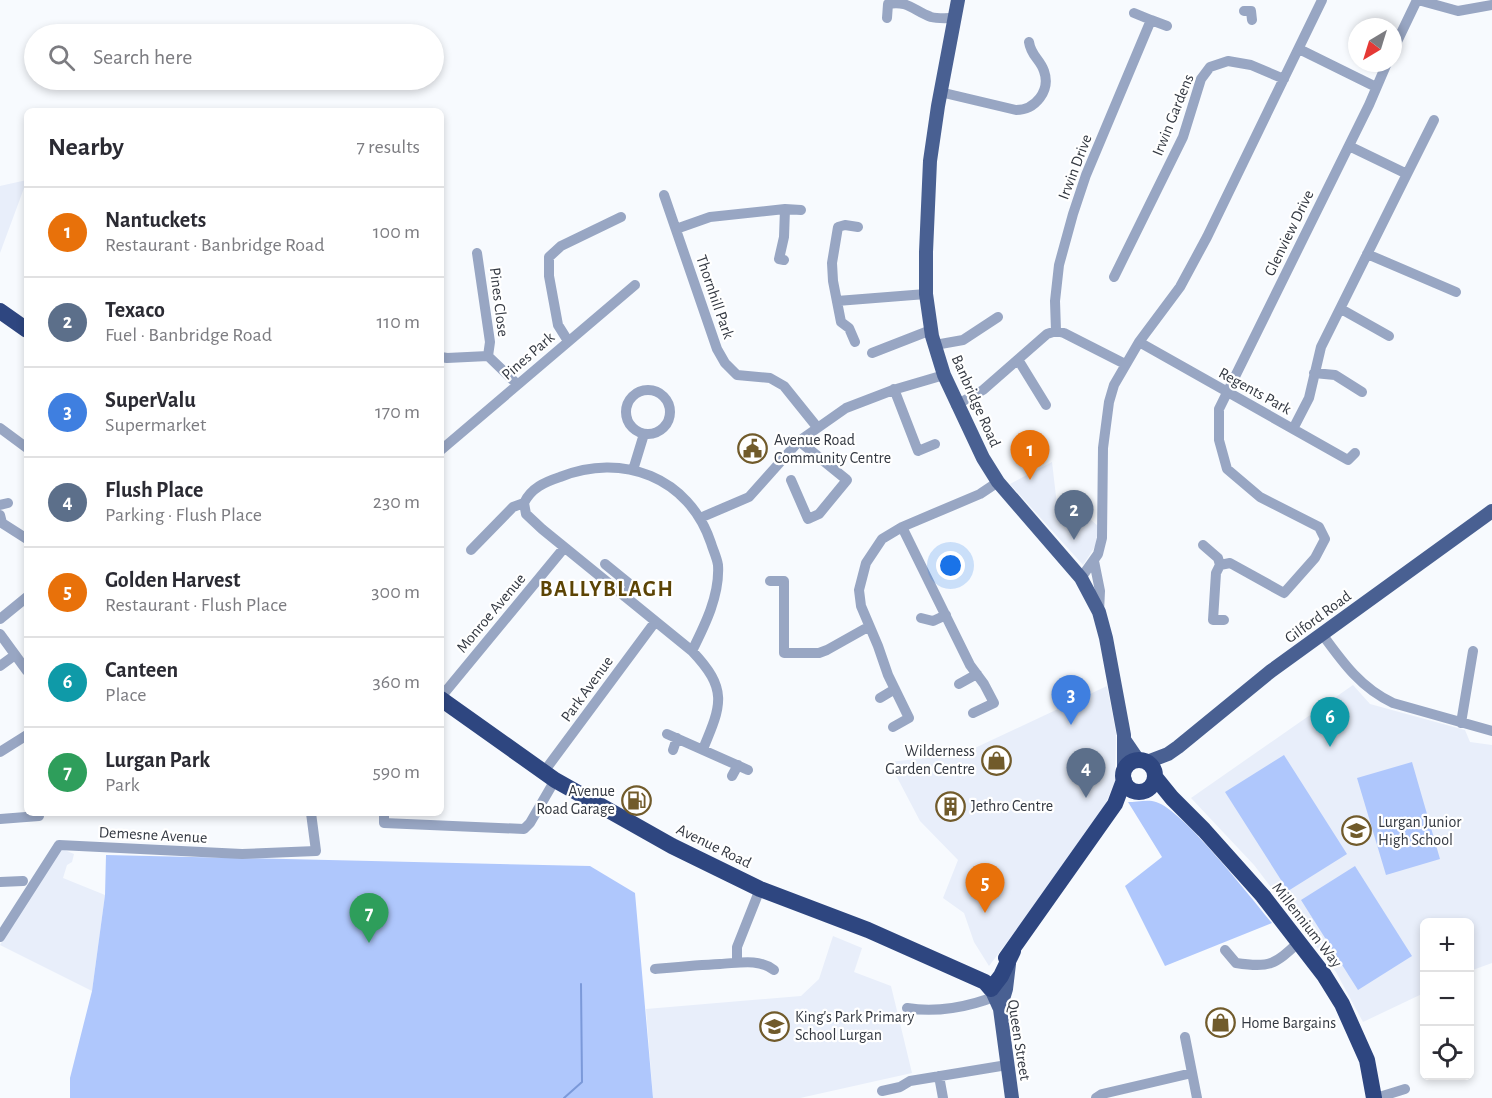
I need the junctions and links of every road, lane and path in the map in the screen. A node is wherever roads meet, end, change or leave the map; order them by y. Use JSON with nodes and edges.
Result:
{"nodes":[{"id":1,"x":958,"y":0,"type":"edge"},
{"id":2,"x":1256,"y":0,"type":"edge"},
{"id":3,"x":1322,"y":0,"type":"edge"},
{"id":4,"x":1418,"y":0,"type":"edge"},
{"id":5,"x":1490,"y":3,"type":"edge"},
{"id":6,"x":1134,"y":13,"type":"dead end"},
{"id":7,"x":1249,"y":14,"type":"dead end"},
{"id":8,"x":887,"y":18,"type":"dead end"},
{"id":9,"x":955,"y":18,"type":"junction"},
{"id":10,"x":1151,"y":20,"type":"junction"},
{"id":11,"x":1167,"y":26,"type":"dead end"},
{"id":12,"x":1402,"y":32,"type":"edge"},
{"id":13,"x":1029,"y":42,"type":"dead end"},
{"id":14,"x":1299,"y":49,"type":"junction"},
{"id":15,"x":1383,"y":72,"type":"edge"},
{"id":16,"x":1284,"y":79,"type":"junction"},
{"id":17,"x":1376,"y":87,"type":"junction"},
{"id":18,"x":940,"y":92,"type":"junction"},
{"id":19,"x":1434,"y":127,"type":"dead end"},
{"id":20,"x":1349,"y":146,"type":"junction"},
{"id":21,"x":1407,"y":174,"type":"junction"},
{"id":22,"x":664,"y":195,"type":"dead end"},
{"id":23,"x":785,"y":209,"type":"junction"},
{"id":24,"x":801,"y":210,"type":"dead end"},
{"id":25,"x":621,"y":217,"type":"dead end"},
{"id":26,"x":858,"y":226,"type":"dead end"},
{"id":27,"x":676,"y":229,"type":"junction"},
{"id":28,"x":477,"y":253,"type":"dead end"},
{"id":29,"x":1367,"y":254,"type":"junction"},
{"id":30,"x":777,"y":259,"type":"dead end"},
{"id":31,"x":1114,"y":277,"type":"dead end"},
{"id":32,"x":635,"y":285,"type":"dead end"},
{"id":33,"x":1456,"y":292,"type":"dead end"},
{"id":34,"x":926,"y":294,"type":"junction"},
{"id":35,"x":837,"y":301,"type":"junction"},
{"id":36,"x":1341,"y":309,"type":"junction"},
{"id":37,"x":0,"y":311,"type":"edge"},
{"id":38,"x":998,"y":317,"type":"dead end"},
{"id":39,"x":24,"y":323,"type":"edge"},
{"id":40,"x":931,"y":330,"type":"junction"},
{"id":41,"x":1056,"y":331,"type":"junction"},
{"id":42,"x":1389,"y":336,"type":"dead end"},
{"id":43,"x":568,"y":340,"type":"junction"},
{"id":44,"x":855,"y":342,"type":"dead end"},
{"id":45,"x":1139,"y":342,"type":"junction"},
{"id":46,"x":935,"y":345,"type":"junction"},
{"id":47,"x":872,"y":353,"type":"dead end"},
{"id":48,"x":488,"y":356,"type":"junction"},
{"id":49,"x":444,"y":358,"type":"edge"},
{"id":50,"x":1019,"y":361,"type":"junction"},
{"id":51,"x":1125,"y":364,"type":"junction"},
{"id":52,"x":1314,"y":373,"type":"junction"},
{"id":53,"x":944,"y":375,"type":"junction"},
{"id":54,"x":517,"y":384,"type":"junction"},
{"id":55,"x":894,"y":389,"type":"junction"},
{"id":56,"x":1227,"y":392,"type":"junction"},
{"id":57,"x":1362,"y":392,"type":"dead end"},
{"id":58,"x":956,"y":405,"type":"junction"},
{"id":59,"x":1046,"y":405,"type":"dead end"},
{"id":60,"x":817,"y":427,"type":"junction"},
{"id":61,"x":0,"y":428,"type":"edge"},
{"id":62,"x":1293,"y":429,"type":"junction"},
{"id":63,"x":644,"y":434,"type":"junction"},
{"id":64,"x":799,"y":441,"type":"junction"},
{"id":65,"x":935,"y":444,"type":"dead end"},
{"id":66,"x":24,"y":446,"type":"edge"},
{"id":67,"x":444,"y":447,"type":"edge"},
{"id":68,"x":1355,"y":453,"type":"dead end"},
{"id":69,"x":633,"y":470,"type":"junction"},
{"id":70,"x":791,"y":480,"type":"dead end"},
{"id":71,"x":998,"y":482,"type":"junction"},
{"id":72,"x":524,"y":503,"type":"junction"},
{"id":73,"x":1492,"y":511,"type":"edge"},
{"id":74,"x":0,"y":515,"type":"edge"},
{"id":75,"x":700,"y":518,"type":"junction"},
{"id":76,"x":902,"y":527,"type":"junction"},
{"id":77,"x":24,"y":537,"type":"edge"},
{"id":78,"x":1203,"y":545,"type":"dead end"},
{"id":79,"x":564,"y":548,"type":"junction"},
{"id":80,"x":471,"y":550,"type":"dead end"},
{"id":81,"x":1094,"y":561,"type":"junction"},
{"id":82,"x":1220,"y":565,"type":"junction"},
{"id":83,"x":1081,"y":578,"type":"junction"},
{"id":84,"x":603,"y":580,"type":"junction"},
{"id":85,"x":770,"y":581,"type":"dead end"},
{"id":86,"x":624,"y":596,"type":"junction"},
{"id":87,"x":24,"y":599,"type":"edge"},
{"id":88,"x":1099,"y":612,"type":"junction"},
{"id":89,"x":946,"y":615,"type":"junction"},
{"id":90,"x":921,"y":618,"type":"dead end"},
{"id":91,"x":0,"y":619,"type":"edge"},
{"id":92,"x":1224,"y":620,"type":"dead end"},
{"id":93,"x":655,"y":622,"type":"junction"},
{"id":94,"x":868,"y":627,"type":"junction"},
{"id":95,"x":0,"y":634,"type":"edge"},
{"id":96,"x":1322,"y":634,"type":"junction"},
{"id":97,"x":692,"y":651,"type":"junction"},
{"id":98,"x":1473,"y":651,"type":"dead end"},
{"id":99,"x":15,"y":655,"type":"junction"},
{"id":100,"x":0,"y":666,"type":"edge"},
{"id":101,"x":24,"y":667,"type":"edge"},
{"id":102,"x":977,"y":674,"type":"junction"},
{"id":103,"x":960,"y":684,"type":"dead end"},
{"id":104,"x":895,"y":689,"type":"junction"},
{"id":105,"x":444,"y":694,"type":"edge"},
{"id":106,"x":880,"y":698,"type":"dead end"},
{"id":107,"x":444,"y":700,"type":"edge"},
{"id":108,"x":973,"y":713,"type":"dead end"},
{"id":109,"x":1461,"y":723,"type":"junction"},
{"id":110,"x":893,"y":727,"type":"dead end"},
{"id":111,"x":1492,"y":731,"type":"edge"},
{"id":112,"x":24,"y":737,"type":"edge"},
{"id":113,"x":703,"y":749,"type":"junction"},
{"id":114,"x":673,"y":750,"type":"dead end"},
{"id":115,"x":0,"y":752,"type":"edge"},
{"id":116,"x":738,"y":765,"type":"junction"},
{"id":117,"x":748,"y":770,"type":"dead end"},
{"id":118,"x":1141,"y":775,"type":"junction"},
{"id":119,"x":732,"y":776,"type":"dead end"},
{"id":120,"x":549,"y":777,"type":"junction"},
{"id":121,"x":26,"y":816,"type":"edge"},
{"id":122,"x":311,"y":816,"type":"edge"},
{"id":123,"x":384,"y":816,"type":"edge"},
{"id":124,"x":0,"y":819,"type":"edge"},
{"id":125,"x":0,"y":882,"type":"edge"},
{"id":126,"x":18,"y":885,"type":"dead end"},
{"id":127,"x":760,"y":889,"type":"junction"},
{"id":128,"x":0,"y":937,"type":"edge"},
{"id":129,"x":1299,"y":942,"type":"junction"},
{"id":130,"x":1225,"y":950,"type":"dead end"},
{"id":131,"x":1011,"y":954,"type":"junction"},
{"id":132,"x":737,"y":961,"type":"junction"},
{"id":133,"x":655,"y":969,"type":"dead end"},
{"id":134,"x":774,"y":970,"type":"dead end"},
{"id":135,"x":993,"y":994,"type":"junction"},
{"id":136,"x":907,"y":1008,"type":"dead end"},
{"id":137,"x":1185,"y":1037,"type":"dead end"},
{"id":138,"x":1007,"y":1065,"type":"junction"},
{"id":139,"x":1192,"y":1073,"type":"junction"},
{"id":140,"x":939,"y":1076,"type":"junction"},
{"id":141,"x":1405,"y":1089,"type":"dead end"},
{"id":142,"x":882,"y":1091,"type":"dead end"},
{"id":143,"x":943,"y":1098,"type":"edge"},
{"id":144,"x":1012,"y":1098,"type":"edge"},
{"id":145,"x":1096,"y":1098,"type":"edge"},
{"id":146,"x":1197,"y":1098,"type":"edge"},
{"id":147,"x":1375,"y":1098,"type":"edge"}],
"edges":[{"from":1,"to":9,"type":"main road","name":"Banbridge Road"},
{"from":2,"to":7,"type":"street"},
{"from":3,"to":14,"type":"street"},
{"from":4,"to":5,"type":"street"},
{"from":4,"to":12,"type":"street"},
{"from":6,"to":10,"type":"street"},
{"from":8,"to":9,"type":"street"},
{"from":9,"to":18,"type":"main road","name":"Banbridge Road"},
{"from":10,"to":11,"type":"street"},
{"from":10,"to":41,"type":"street","name":"Irwin Drive"},
{"from":13,"to":18,"type":"street"},
{"from":14,"to":16,"type":"street"},
{"from":14,"to":17,"type":"street"},
{"from":15,"to":17,"type":"street","name":"Glenview Drive"},
{"from":16,"to":31,"type":"street","name":"Irwin Gardens"},
{"from":16,"to":45,"type":"street"},
{"from":17,"to":20,"type":"street","name":"Glenview Drive"},
{"from":18,"to":34,"type":"main road","name":"Banbridge Road"},
{"from":19,"to":21,"type":"street"},
{"from":20,"to":21,"type":"street"},
{"from":20,"to":56,"type":"street","name":"Glenview Drive"},
{"from":21,"to":29,"type":"street"},
{"from":22,"to":27,"type":"street","name":"Thornhill Park"},
{"from":23,"to":24,"type":"street"},
{"from":23,"to":27,"type":"street"},
{"from":23,"to":30,"type":"street"},
{"from":25,"to":43,"type":"street"},
{"from":26,"to":35,"type":"street"},
{"from":27,"to":60,"type":"street","name":"Thornhill Park"},
{"from":28,"to":48,"type":"street","name":"Pines Close"},
{"from":29,"to":33,"type":"street"},
{"from":29,"to":36,"type":"street"},
{"from":32,"to":43,"type":"street","name":"Pines Park"},
{"from":34,"to":35,"type":"street"},
{"from":34,"to":40,"type":"main road","name":"Banbridge Road"},
{"from":35,"to":44,"type":"street"},
{"from":36,"to":42,"type":"street"},
{"from":36,"to":52,"type":"street"},
{"from":37,"to":39,"type":"highway"},
{"from":38,"to":46,"type":"street"},
{"from":40,"to":46,"type":"main road","name":"Banbridge Road"},
{"from":40,"to":47,"type":"street"},
{"from":41,"to":50,"type":"street"},
{"from":41,"to":51,"type":"street"},
{"from":43,"to":54,"type":"street","name":"Pines Park"},
{"from":45,"to":51,"type":"street"},
{"from":45,"to":56,"type":"street","name":"Regents Park"},
{"from":46,"to":53,"type":"main road","name":"Banbridge Road"},
{"from":48,"to":49,"type":"street"},
{"from":48,"to":54,"type":"street"},
{"from":50,"to":58,"type":"street"},
{"from":50,"to":59,"type":"street"},
{"from":51,"to":81,"type":"street"},
{"from":52,"to":57,"type":"street"},
{"from":52,"to":62,"type":"street"},
{"from":53,"to":55,"type":"street"},
{"from":53,"to":58,"type":"main road","name":"Banbridge Road"},
{"from":54,"to":67,"type":"street","name":"Pines Park"},
{"from":55,"to":60,"type":"street"},
{"from":55,"to":65,"type":"street"},
{"from":56,"to":62,"type":"street","name":"Regents Park"},
{"from":56,"to":82,"type":"street","name":"Glenview Drive"},
{"from":58,"to":71,"type":"main road","name":"Banbridge Road"},
{"from":60,"to":64,"type":"street"},
{"from":61,"to":66,"type":"street"},
{"from":62,"to":68,"type":"street","name":"Regents Park"},
{"from":63,"to":63,"type":"street"},
{"from":63,"to":69,"type":"street"},
{"from":64,"to":70,"type":"street"},
{"from":64,"to":75,"type":"street"},
{"from":69,"to":72,"type":"street"},
{"from":69,"to":75,"type":"street"},
{"from":71,"to":76,"type":"street"},
{"from":71,"to":83,"type":"main road","name":"Banbridge Road"},
{"from":72,"to":79,"type":"street"},
{"from":72,"to":80,"type":"street"},
{"from":73,"to":96,"type":"main road","name":"Gilford Road"},
{"from":74,"to":77,"type":"street"},
{"from":75,"to":97,"type":"street"},
{"from":76,"to":89,"type":"street"},
{"from":76,"to":94,"type":"street"},
{"from":78,"to":82,"type":"street"},
{"from":79,"to":84,"type":"street"},
{"from":79,"to":105,"type":"street","name":"Monroe Avenue"},
{"from":81,"to":83,"type":"street"},
{"from":81,"to":88,"type":"street"},
{"from":82,"to":92,"type":"street"},
{"from":83,"to":88,"type":"main road","name":"Banbridge Road"},
{"from":84,"to":86,"type":"street"},
{"from":84,"to":86,"type":"street"},
{"from":85,"to":94,"type":"street"},
{"from":86,"to":93,"type":"street"},
{"from":87,"to":91,"type":"street"},
{"from":88,"to":118,"type":"main road","name":"Banbridge Road"},
{"from":89,"to":90,"type":"street"},
{"from":89,"to":102,"type":"street"},
{"from":93,"to":97,"type":"street"},
{"from":93,"to":120,"type":"street","name":"Park Avenue"},
{"from":94,"to":104,"type":"street"},
{"from":95,"to":99,"type":"street"},
{"from":96,"to":109,"type":"street"},
{"from":96,"to":118,"type":"main road","name":"Gilford Road"},
{"from":97,"to":113,"type":"street"},
{"from":98,"to":109,"type":"street"},
{"from":99,"to":100,"type":"street"},
{"from":99,"to":101,"type":"street"},
{"from":102,"to":103,"type":"street"},
{"from":102,"to":108,"type":"street"},
{"from":104,"to":106,"type":"street"},
{"from":104,"to":110,"type":"street"},
{"from":107,"to":120,"type":"highway","name":"Avenue Road"},
{"from":109,"to":111,"type":"street"},
{"from":112,"to":115,"type":"street"},
{"from":113,"to":114,"type":"street"},
{"from":113,"to":116,"type":"street"},
{"from":116,"to":117,"type":"street"},
{"from":116,"to":119,"type":"street"},
{"from":118,"to":129,"type":"highway","name":"Millennium Way"},
{"from":118,"to":131,"type":"highway"},
{"from":120,"to":123,"type":"street"},
{"from":120,"to":127,"type":"highway","name":"Avenue Road"},
{"from":121,"to":124,"type":"street"},
{"from":122,"to":128,"type":"street","name":"Demesne Avenue"},
{"from":125,"to":126,"type":"street"},
{"from":127,"to":132,"type":"street"},
{"from":127,"to":135,"type":"highway","name":"Avenue Road"},
{"from":129,"to":130,"type":"street"},
{"from":129,"to":147,"type":"highway","name":"Millennium Way"},
{"from":131,"to":135,"type":"highway"},
{"from":131,"to":135,"type":"main road","name":"Queen Street"},
{"from":132,"to":133,"type":"street"},
{"from":132,"to":134,"type":"street"},
{"from":135,"to":136,"type":"street"},
{"from":135,"to":138,"type":"main road","name":"Queen Street"},
{"from":137,"to":139,"type":"street"},
{"from":138,"to":140,"type":"street"},
{"from":138,"to":144,"type":"main road","name":"Queen Street"},
{"from":139,"to":145,"type":"street"},
{"from":139,"to":146,"type":"street"},
{"from":140,"to":142,"type":"street"},
{"from":140,"to":143,"type":"street"},
{"from":141,"to":147,"type":"street"}]}
